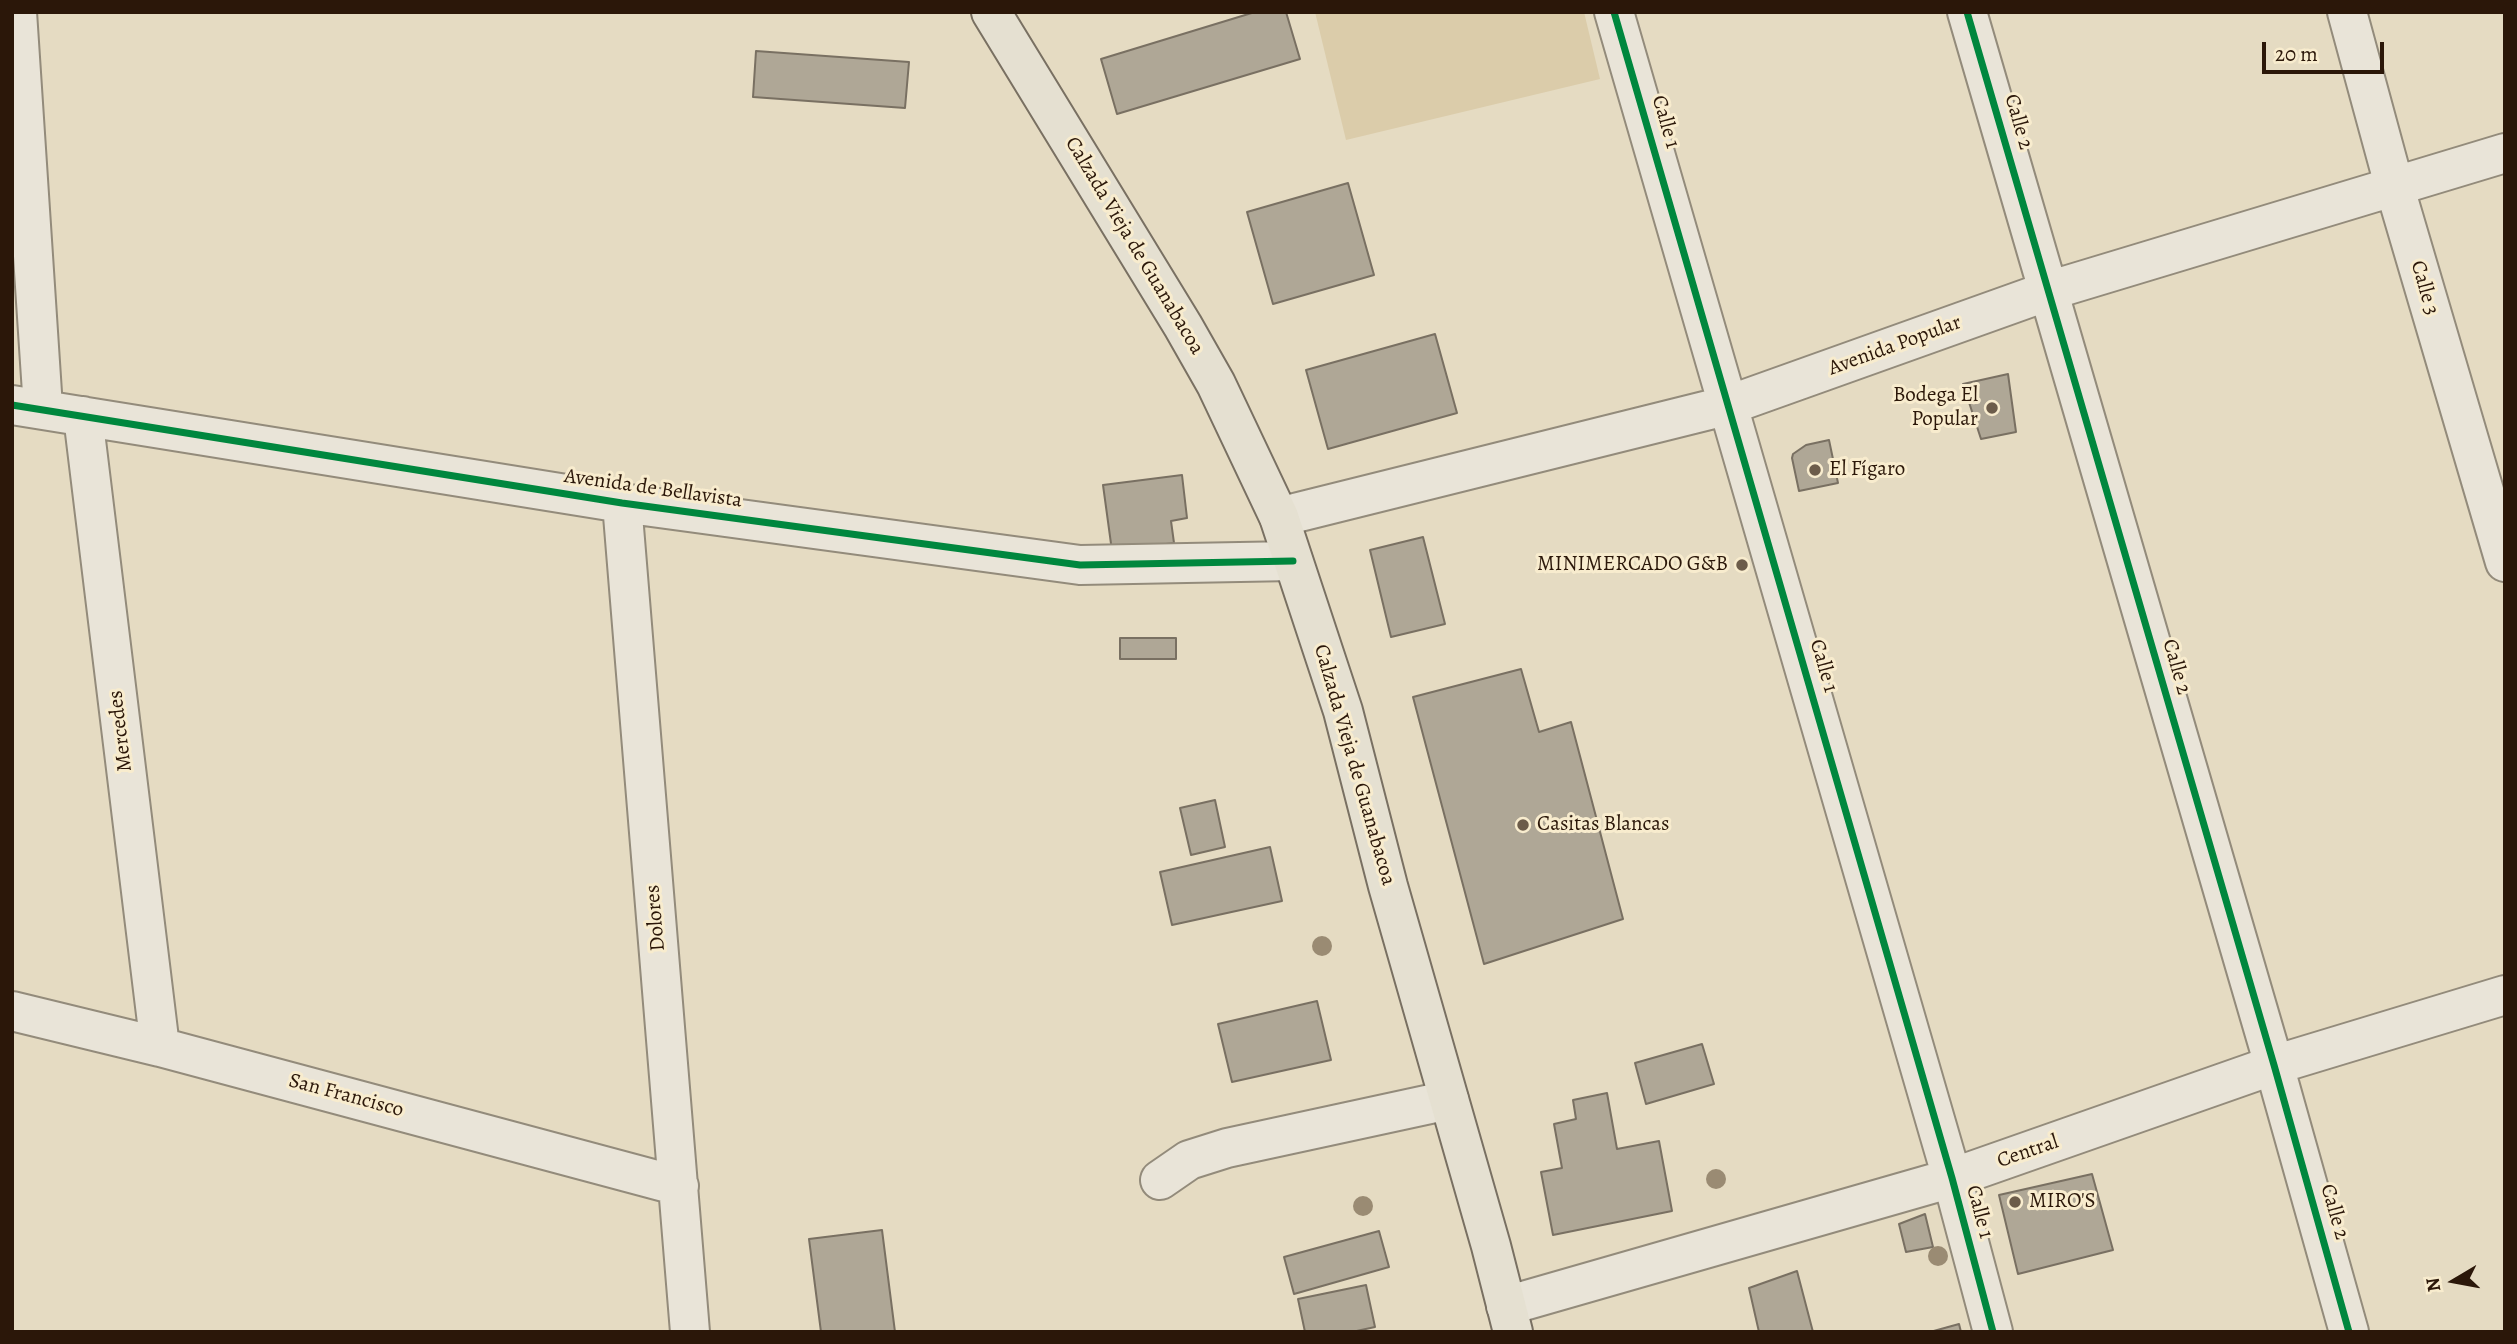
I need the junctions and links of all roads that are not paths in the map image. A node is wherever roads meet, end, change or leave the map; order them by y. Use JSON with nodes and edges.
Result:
{"nodes":[{"id":1,"x":17,"y":12,"type":"edge"},
{"id":2,"x":991,"y":12,"type":"edge"},
{"id":3,"x":1614,"y":12,"type":"edge"},
{"id":4,"x":1967,"y":12,"type":"edge"},
{"id":5,"x":2347,"y":12,"type":"edge"},
{"id":6,"x":2505,"y":153,"type":"edge"},
{"id":7,"x":2394,"y":185,"type":"junction"},
{"id":8,"x":2048,"y":291,"type":"junction"},
{"id":9,"x":1729,"y":405,"type":"junction"},
{"id":10,"x":28,"y":406,"type":"edge"},
{"id":11,"x":83,"y":415,"type":"junction"},
{"id":12,"x":622,"y":503,"type":"junction"},
{"id":13,"x":1279,"y":517,"type":"junction"},
{"id":14,"x":1293,"y":561,"type":"junction"},
{"id":15,"x":2505,"y":562,"type":"edge"},
{"id":16,"x":2505,"y":995,"type":"edge"},
{"id":17,"x":12,"y":1011,"type":"edge"},
{"id":18,"x":160,"y":1046,"type":"junction"},
{"id":19,"x":2274,"y":1065,"type":"junction"},
{"id":20,"x":1449,"y":1100,"type":"junction"},
{"id":21,"x":1952,"y":1178,"type":"junction"},
{"id":22,"x":1160,"y":1180,"type":"dead end"},
{"id":23,"x":679,"y":1186,"type":"junction"},
{"id":24,"x":1510,"y":1319,"type":"edge"},
{"id":25,"x":690,"y":1332,"type":"edge"},
{"id":26,"x":1993,"y":1332,"type":"edge"},
{"id":27,"x":2349,"y":1332,"type":"edge"}],
"edges":[{"from":1,"to":10,"type":"street"},
{"from":2,"to":13,"type":"main road","name":"Calzada Vieja de Guanabacoa"},
{"from":3,"to":9,"type":"street","name":"Calle 1"},
{"from":4,"to":8,"type":"street","name":"Calle 2"},
{"from":5,"to":7,"type":"street","name":"Calle 3"},
{"from":6,"to":7,"type":"street","name":"Avenida Popular"},
{"from":7,"to":8,"type":"street","name":"Avenida Popular"},
{"from":7,"to":15,"type":"street","name":"Calle 3"},
{"from":8,"to":9,"type":"street","name":"Avenida Popular"},
{"from":8,"to":19,"type":"street","name":"Calle 2"},
{"from":9,"to":13,"type":"street","name":"Avenida Popular"},
{"from":9,"to":21,"type":"street","name":"Calle 1"},
{"from":10,"to":11,"type":"street","name":"Avenida de Bellavista"},
{"from":11,"to":12,"type":"street","name":"Avenida de Bellavista"},
{"from":11,"to":18,"type":"street","name":"Mercedes"},
{"from":12,"to":14,"type":"street","name":"Avenida de Bellavista"},
{"from":12,"to":23,"type":"street","name":"Dolores"},
{"from":13,"to":14,"type":"main road","name":"Calzada Vieja de Guanabacoa"},
{"from":14,"to":20,"type":"main road","name":"Calzada Vieja de Guanabacoa"},
{"from":16,"to":19,"type":"street","name":"Central"},
{"from":17,"to":18,"type":"street","name":"San Francisco"},
{"from":18,"to":23,"type":"street","name":"San Francisco"},
{"from":19,"to":21,"type":"street","name":"Central"},
{"from":19,"to":27,"type":"street","name":"Calle 2"},
{"from":20,"to":22,"type":"street"},
{"from":20,"to":24,"type":"main road","name":"Calzada Vieja de Guanabacoa"},
{"from":21,"to":24,"type":"street","name":"Central"},
{"from":21,"to":26,"type":"street","name":"Calle 1"},
{"from":23,"to":25,"type":"street","name":"Dolores"}]}
